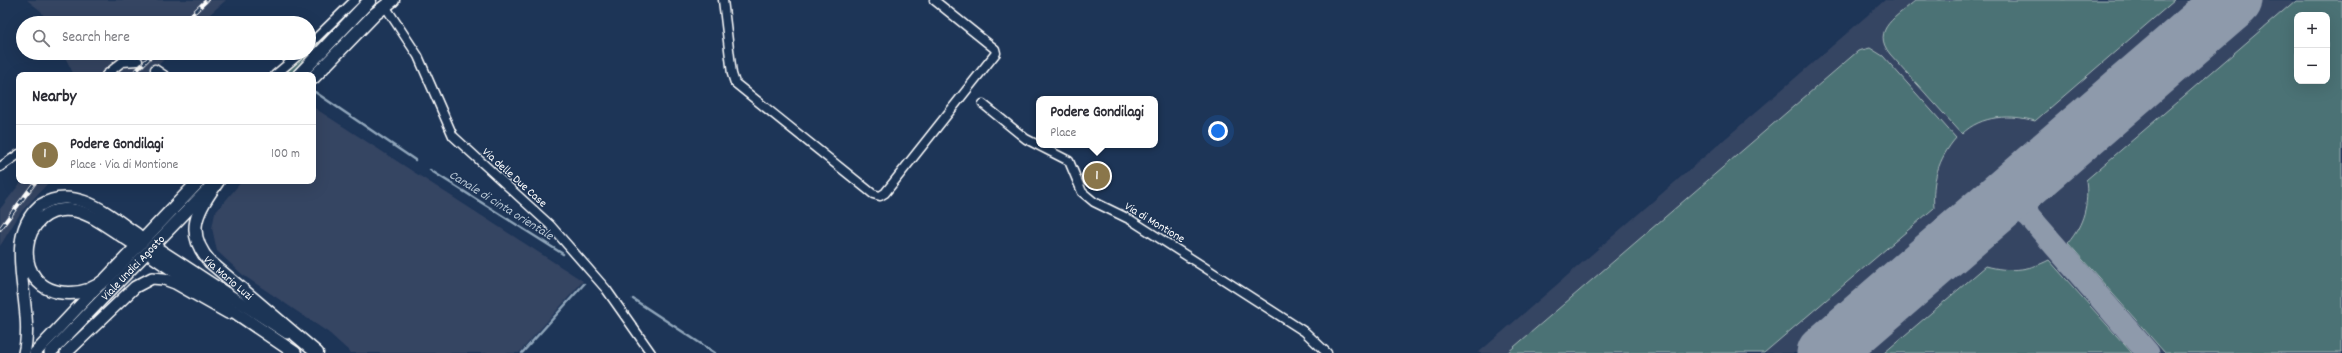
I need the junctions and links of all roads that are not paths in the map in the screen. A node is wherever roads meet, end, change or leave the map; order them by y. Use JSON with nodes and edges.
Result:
{"nodes":[{"id":1,"x":723,"y":0,"type":"edge"},
{"id":2,"x":934,"y":0,"type":"edge"},
{"id":3,"x":364,"y":1,"type":"edge"},
{"id":4,"x":387,"y":2,"type":"edge"},
{"id":5,"x":316,"y":39,"type":"edge"},
{"id":6,"x":316,"y":56,"type":"edge"},
{"id":7,"x":293,"y":60,"type":"edge"},
{"id":8,"x":313,"y":60,"type":"edge"},
{"id":9,"x":138,"y":61,"type":"tunnel mouth"},
{"id":10,"x":154,"y":69,"type":"tunnel mouth"},
{"id":11,"x":110,"y":72,"type":"edge"},
{"id":12,"x":159,"y":72,"type":"edge"},
{"id":13,"x":279,"y":72,"type":"edge"},
{"id":14,"x":303,"y":72,"type":"edge"},
{"id":15,"x":316,"y":75,"type":"edge"},
{"id":16,"x":983,"y":104,"type":"dead end"},
{"id":17,"x":1036,"y":144,"type":"edge"},
{"id":18,"x":1044,"y":148,"type":"edge"},
{"id":19,"x":16,"y":156,"type":"edge"},
{"id":20,"x":0,"y":167,"type":"edge"},
{"id":21,"x":196,"y":184,"type":"edge"},
{"id":22,"x":214,"y":184,"type":"edge"},
{"id":23,"x":215,"y":184,"type":"edge"},
{"id":24,"x":133,"y":238,"type":"joint"},
{"id":25,"x":157,"y":254,"type":"joint"},
{"id":26,"x":101,"y":283,"type":"junction"},
{"id":27,"x":312,"y":349,"type":"edge"},
{"id":28,"x":294,"y":352,"type":"edge"},
{"id":29,"x":24,"y":353,"type":"edge"},
{"id":30,"x":35,"y":353,"type":"edge"},
{"id":31,"x":50,"y":353,"type":"edge"},
{"id":32,"x":66,"y":353,"type":"edge"},
{"id":33,"x":651,"y":353,"type":"edge"},
{"id":34,"x":1327,"y":353,"type":"edge"}],
"edges":[{"from":1,"to":2,"type":"street"},
{"from":3,"to":5,"type":"street"},
{"from":3,"to":6,"type":"main road"},
{"from":4,"to":15,"type":"main road"},
{"from":4,"to":33,"type":"street","name":"Via delle Due Case"},
{"from":7,"to":13,"type":"street"},
{"from":8,"to":14,"type":"main road"},
{"from":9,"to":11,"type":"street"},
{"from":10,"to":12,"type":"street"},
{"from":16,"to":17,"type":"street","name":"Via di Montione"},
{"from":18,"to":34,"type":"street","name":"Via di Montione"},
{"from":19,"to":20,"type":"street"},
{"from":21,"to":26,"type":"main road","name":"Viale Undici Agosto"},
{"from":22,"to":31,"type":"main road","name":"Viale Undici Agosto"},
{"from":23,"to":27,"type":"main road","name":"Via Mario Luzi"},
{"from":24,"to":26,"type":"main road","name":"Viale Undici Agosto"},
{"from":24,"to":29,"type":"main road"},
{"from":25,"to":27,"type":"main road"},
{"from":25,"to":28,"type":"main road","name":"Via Mario Luzi"},
{"from":26,"to":30,"type":"main road","name":"Viale Undici Agosto"},
{"from":28,"to":32,"type":"main road"}]}
